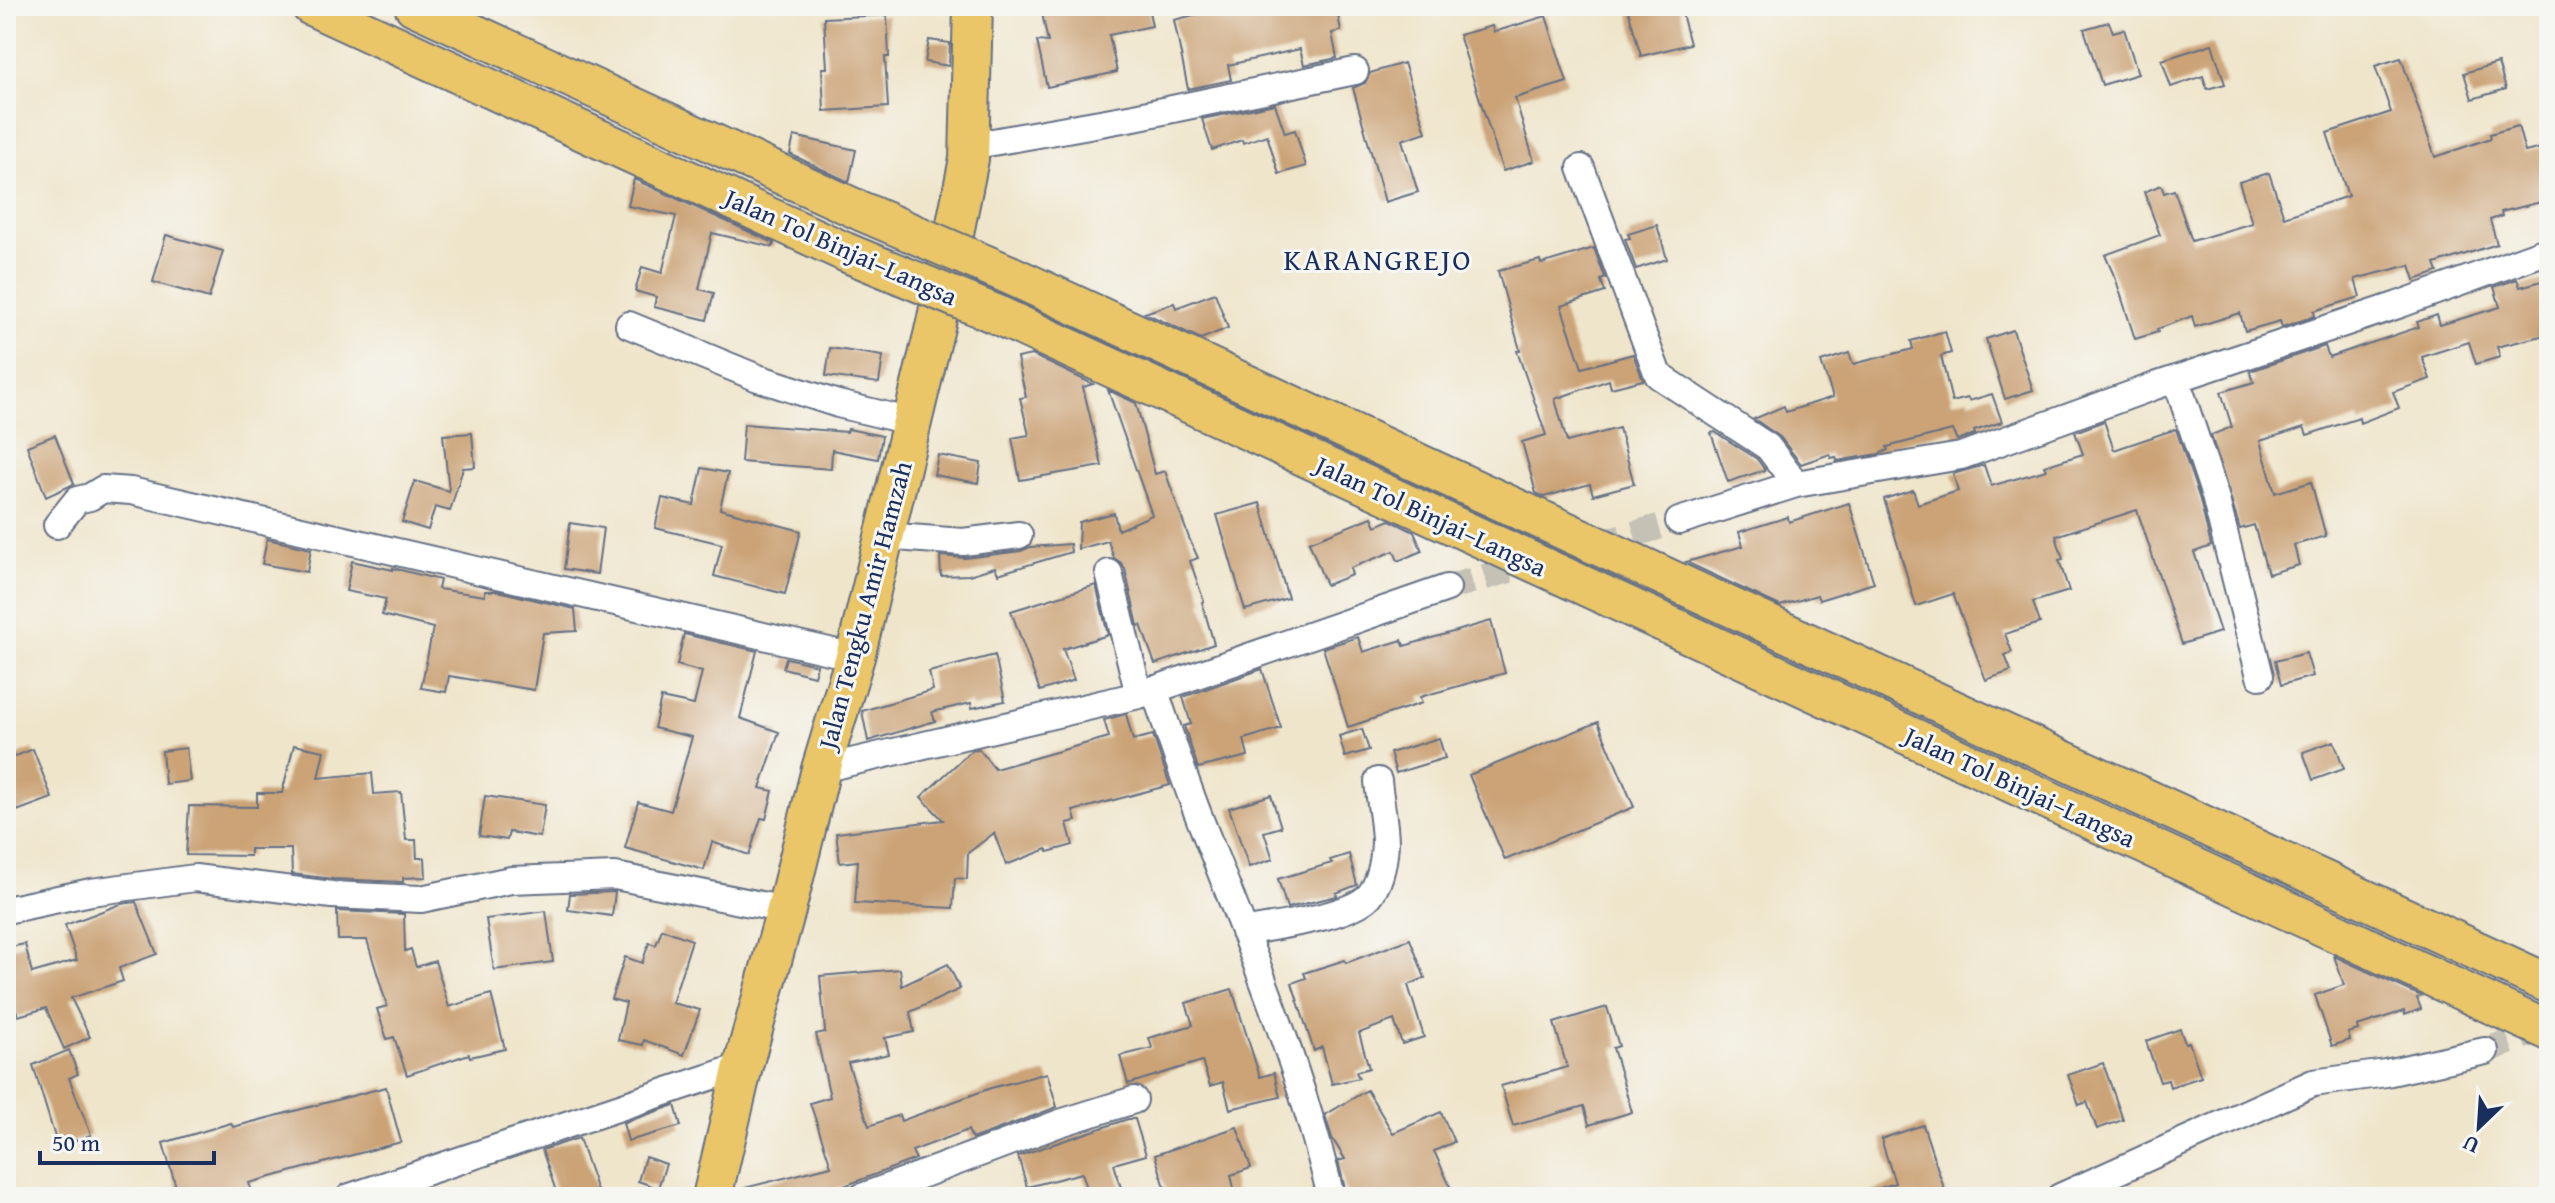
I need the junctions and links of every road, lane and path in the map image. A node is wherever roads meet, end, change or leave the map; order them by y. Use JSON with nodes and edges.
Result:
{"nodes":[{"id":1,"x":311,"y":6,"type":"edge"},
{"id":2,"x":414,"y":6,"type":"edge"},
{"id":3,"x":973,"y":6,"type":"edge"},
{"id":4,"x":1355,"y":71,"type":"dead end"},
{"id":5,"x":970,"y":146,"type":"junction"},
{"id":6,"x":1581,"y":168,"type":"dead end"},
{"id":7,"x":2549,"y":250,"type":"edge"},
{"id":8,"x":629,"y":325,"type":"dead end"},
{"id":9,"x":2176,"y":379,"type":"junction"},
{"id":10,"x":913,"y":422,"type":"junction"},
{"id":11,"x":1796,"y":484,"type":"junction"},
{"id":12,"x":1679,"y":521,"type":"tunnel mouth"},
{"id":13,"x":57,"y":525,"type":"dead end"},
{"id":14,"x":1019,"y":535,"type":"dead end"},
{"id":15,"x":883,"y":536,"type":"junction"},
{"id":16,"x":1109,"y":573,"type":"dead end"},
{"id":17,"x":1447,"y":588,"type":"tunnel mouth"},
{"id":18,"x":855,"y":657,"type":"junction"},
{"id":19,"x":2260,"y":676,"type":"dead end"},
{"id":20,"x":1146,"y":692,"type":"junction"},
{"id":21,"x":821,"y":769,"type":"junction"},
{"id":22,"x":1378,"y":781,"type":"dead end"},
{"id":23,"x":6,"y":910,"type":"edge"},
{"id":24,"x":786,"y":910,"type":"junction"},
{"id":25,"x":1244,"y":932,"type":"junction"},
{"id":26,"x":2549,"y":984,"type":"edge"},
{"id":27,"x":2549,"y":1031,"type":"edge"},
{"id":28,"x":2485,"y":1051,"type":"tunnel mouth"},
{"id":29,"x":743,"y":1066,"type":"junction"},
{"id":30,"x":1134,"y":1100,"type":"dead end"},
{"id":31,"x":350,"y":1197,"type":"edge"},
{"id":32,"x":712,"y":1197,"type":"edge"},
{"id":33,"x":862,"y":1197,"type":"edge"},
{"id":34,"x":1331,"y":1197,"type":"edge"},
{"id":35,"x":2060,"y":1197,"type":"edge"}],
"edges":[{"from":1,"to":27,"type":"highway","name":"Jalan Tol Binjai–Langsa","bridge":true},
{"from":2,"to":26,"type":"highway","name":"Jalan Tol Binjai–Langsa","bridge":true},
{"from":3,"to":5,"type":"highway","name":"Jalan Tengku Amir Hamzah"},
{"from":4,"to":5,"type":"street"},
{"from":5,"to":10,"type":"highway","name":"Jalan Tengku Amir Hamzah"},
{"from":6,"to":11,"type":"street"},
{"from":7,"to":9,"type":"street"},
{"from":8,"to":10,"type":"street"},
{"from":9,"to":11,"type":"street"},
{"from":9,"to":19,"type":"street"},
{"from":10,"to":15,"type":"highway","name":"Jalan Tengku Amir Hamzah"},
{"from":11,"to":12,"type":"street"},
{"from":13,"to":18,"type":"street"},
{"from":14,"to":15,"type":"street"},
{"from":15,"to":18,"type":"highway","name":"Jalan Tengku Amir Hamzah"},
{"from":16,"to":20,"type":"street"},
{"from":17,"to":20,"type":"street"},
{"from":18,"to":21,"type":"highway","name":"Jalan Tengku Amir Hamzah"},
{"from":20,"to":21,"type":"street"},
{"from":20,"to":25,"type":"street"},
{"from":21,"to":24,"type":"highway","name":"Jalan Tengku Amir Hamzah"},
{"from":22,"to":25,"type":"street"},
{"from":23,"to":24,"type":"street"},
{"from":24,"to":29,"type":"highway","name":"Jalan Tengku Amir Hamzah"},
{"from":25,"to":34,"type":"street"},
{"from":28,"to":35,"type":"street"},
{"from":29,"to":31,"type":"street"},
{"from":29,"to":32,"type":"highway","name":"Jalan Tengku Amir Hamzah"},
{"from":30,"to":33,"type":"street"}]}
